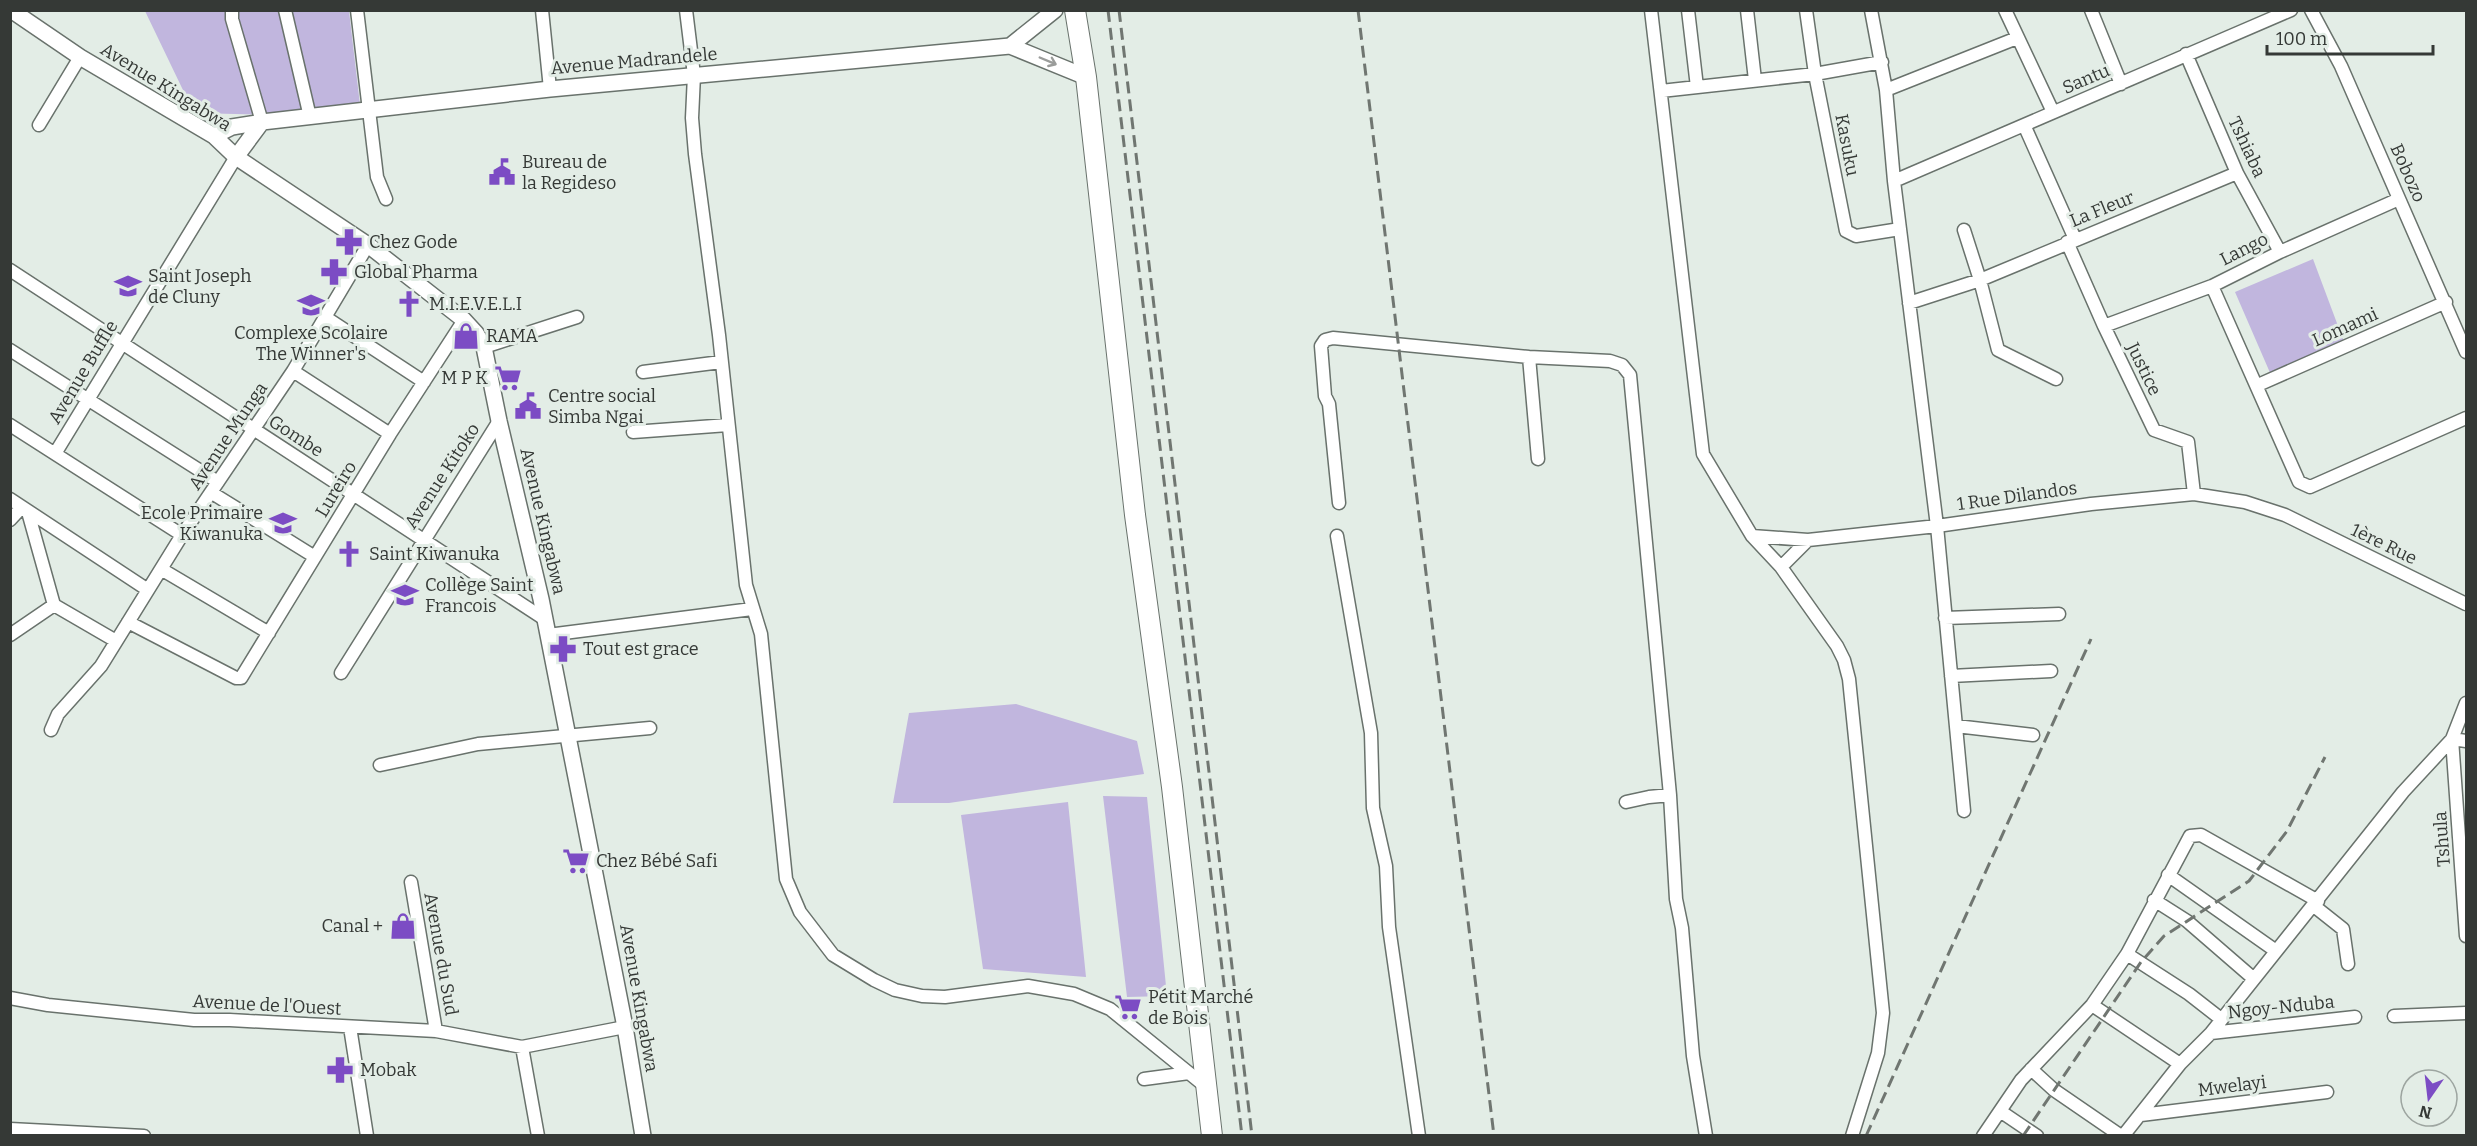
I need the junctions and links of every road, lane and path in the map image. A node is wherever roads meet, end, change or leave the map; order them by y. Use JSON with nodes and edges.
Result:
{"nodes":[{"id":1,"x":11,"y":10,"type":"edge"},
{"id":2,"x":232,"y":10,"type":"edge"},
{"id":3,"x":285,"y":10,"type":"edge"},
{"id":4,"x":357,"y":10,"type":"edge"},
{"id":5,"x":542,"y":10,"type":"edge"},
{"id":6,"x":686,"y":10,"type":"edge"},
{"id":7,"x":1055,"y":10,"type":"edge"},
{"id":8,"x":1075,"y":10,"type":"edge"},
{"id":9,"x":1651,"y":10,"type":"edge"},
{"id":10,"x":1688,"y":10,"type":"edge"},
{"id":11,"x":1747,"y":10,"type":"edge"},
{"id":12,"x":1806,"y":10,"type":"edge"},
{"id":13,"x":1871,"y":10,"type":"edge"},
{"id":14,"x":2005,"y":10,"type":"edge"},
{"id":15,"x":2091,"y":10,"type":"edge"},
{"id":16,"x":2291,"y":10,"type":"edge"},
{"id":17,"x":2311,"y":10,"type":"edge"},
{"id":18,"x":2017,"y":38,"type":"junction"},
{"id":19,"x":1010,"y":46,"type":"junction"},
{"id":20,"x":2186,"y":54,"type":"junction"},
{"id":21,"x":80,"y":57,"type":"junction"},
{"id":22,"x":1882,"y":62,"type":"junction"},
{"id":23,"x":1815,"y":74,"type":"junction"},
{"id":24,"x":693,"y":75,"type":"junction"},
{"id":25,"x":1086,"y":77,"type":"junction"},
{"id":26,"x":1755,"y":80,"type":"junction"},
{"id":27,"x":2121,"y":84,"type":"junction"},
{"id":28,"x":1697,"y":87,"type":"junction"},
{"id":29,"x":550,"y":89,"type":"junction"},
{"id":30,"x":1886,"y":90,"type":"junction"},
{"id":31,"x":1661,"y":91,"type":"junction"},
{"id":32,"x":368,"y":110,"type":"junction"},
{"id":33,"x":2053,"y":112,"type":"junction"},
{"id":34,"x":310,"y":117,"type":"junction"},
{"id":35,"x":262,"y":122,"type":"junction"},
{"id":36,"x":39,"y":125,"type":"dead end"},
{"id":37,"x":2025,"y":127,"type":"junction"},
{"id":38,"x":214,"y":136,"type":"junction"},
{"id":39,"x":236,"y":157,"type":"junction"},
{"id":40,"x":2237,"y":173,"type":"junction"},
{"id":41,"x":1894,"y":181,"type":"junction"},
{"id":42,"x":386,"y":199,"type":"dead end"},
{"id":43,"x":2399,"y":199,"type":"junction"},
{"id":44,"x":1900,"y":229,"type":"junction"},
{"id":45,"x":1964,"y":230,"type":"dead end"},
{"id":46,"x":2071,"y":241,"type":"junction"},
{"id":47,"x":368,"y":245,"type":"junction"},
{"id":48,"x":2280,"y":252,"type":"junction"},
{"id":49,"x":10,"y":270,"type":"edge"},
{"id":50,"x":1980,"y":280,"type":"junction"},
{"id":51,"x":2212,"y":286,"type":"junction"},
{"id":52,"x":2446,"y":302,"type":"junction"},
{"id":53,"x":1909,"y":303,"type":"junction"},
{"id":54,"x":325,"y":317,"type":"junction"},
{"id":55,"x":577,"y":317,"type":"dead end"},
{"id":56,"x":464,"y":320,"type":"junction"},
{"id":57,"x":2104,"y":326,"type":"junction"},
{"id":58,"x":122,"y":343,"type":"junction"},
{"id":59,"x":484,"y":347,"type":"junction"},
{"id":60,"x":10,"y":350,"type":"edge"},
{"id":61,"x":2466,"y":352,"type":"edge"},
{"id":62,"x":1529,"y":357,"type":"junction"},
{"id":63,"x":721,"y":362,"type":"junction"},
{"id":64,"x":292,"y":371,"type":"junction"},
{"id":65,"x":643,"y":372,"type":"dead end"},
{"id":66,"x":2056,"y":379,"type":"dead end"},
{"id":67,"x":424,"y":382,"type":"junction"},
{"id":68,"x":2258,"y":385,"type":"junction"},
{"id":69,"x":87,"y":400,"type":"junction"},
{"id":70,"x":2466,"y":418,"type":"edge"},
{"id":71,"x":499,"y":422,"type":"junction"},
{"id":72,"x":10,"y":425,"type":"edge"},
{"id":73,"x":728,"y":425,"type":"junction"},
{"id":74,"x":254,"y":429,"type":"junction"},
{"id":75,"x":633,"y":432,"type":"dead end"},
{"id":76,"x":390,"y":434,"type":"junction"},
{"id":77,"x":56,"y":452,"type":"junction"},
{"id":78,"x":1538,"y":459,"type":"dead end"},
{"id":79,"x":215,"y":488,"type":"junction"},
{"id":80,"x":2194,"y":494,"type":"junction"},
{"id":81,"x":354,"y":495,"type":"junction"},
{"id":82,"x":10,"y":500,"type":"edge"},
{"id":83,"x":1340,"y":504,"type":"dead end"},
{"id":84,"x":25,"y":509,"type":"junction"},
{"id":85,"x":2285,"y":515,"type":"joint"},
{"id":86,"x":10,"y":520,"type":"edge"},
{"id":87,"x":1937,"y":526,"type":"junction"},
{"id":88,"x":182,"y":535,"type":"junction"},
{"id":89,"x":1337,"y":536,"type":"dead end"},
{"id":90,"x":1752,"y":536,"type":"junction"},
{"id":91,"x":422,"y":540,"type":"junction"},
{"id":92,"x":1808,"y":540,"type":"junction"},
{"id":93,"x":315,"y":557,"type":"junction"},
{"id":94,"x":1781,"y":567,"type":"junction"},
{"id":95,"x":161,"y":569,"type":"junction"},
{"id":96,"x":148,"y":590,"type":"junction"},
{"id":97,"x":2466,"y":604,"type":"edge"},
{"id":98,"x":54,"y":606,"type":"junction"},
{"id":99,"x":752,"y":609,"type":"junction"},
{"id":100,"x":2059,"y":614,"type":"dead end"},
{"id":101,"x":1945,"y":618,"type":"junction"},
{"id":102,"x":128,"y":622,"type":"junction"},
{"id":103,"x":547,"y":628,"type":"junction"},
{"id":104,"x":269,"y":633,"type":"junction"},
{"id":105,"x":10,"y":636,"type":"edge"},
{"id":106,"x":116,"y":641,"type":"junction"},
{"id":107,"x":2052,"y":671,"type":"dead end"},
{"id":108,"x":341,"y":672,"type":"dead end"},
{"id":109,"x":1951,"y":676,"type":"junction"},
{"id":110,"x":2466,"y":703,"type":"edge"},
{"id":111,"x":1956,"y":726,"type":"junction"},
{"id":112,"x":650,"y":728,"type":"dead end"},
{"id":113,"x":51,"y":730,"type":"dead end"},
{"id":114,"x":2032,"y":735,"type":"dead end"},
{"id":115,"x":568,"y":736,"type":"junction"},
{"id":116,"x":2452,"y":739,"type":"junction"},
{"id":117,"x":2466,"y":741,"type":"edge"},
{"id":118,"x":380,"y":765,"type":"dead end"},
{"id":119,"x":1670,"y":795,"type":"junction"},
{"id":120,"x":1626,"y":802,"type":"dead end"},
{"id":121,"x":1964,"y":811,"type":"dead end"},
{"id":122,"x":2168,"y":875,"type":"junction"},
{"id":123,"x":411,"y":882,"type":"dead end"},
{"id":124,"x":2154,"y":900,"type":"junction"},
{"id":125,"x":2316,"y":903,"type":"junction"},
{"id":126,"x":2466,"y":936,"type":"edge"},
{"id":127,"x":2276,"y":951,"type":"junction"},
{"id":128,"x":2127,"y":954,"type":"junction"},
{"id":129,"x":2348,"y":964,"type":"dead end"},
{"id":130,"x":2254,"y":979,"type":"junction"},
{"id":131,"x":10,"y":998,"type":"edge"},
{"id":132,"x":2092,"y":1005,"type":"junction"},
{"id":133,"x":2466,"y":1013,"type":"edge"},
{"id":134,"x":2394,"y":1016,"type":"dead end"},
{"id":135,"x":2355,"y":1017,"type":"dead end"},
{"id":136,"x":2221,"y":1019,"type":"junction"},
{"id":137,"x":350,"y":1027,"type":"junction"},
{"id":138,"x":625,"y":1027,"type":"junction"},
{"id":139,"x":436,"y":1031,"type":"junction"},
{"id":140,"x":2211,"y":1033,"type":"junction"},
{"id":141,"x":522,"y":1047,"type":"junction"},
{"id":142,"x":2180,"y":1064,"type":"junction"},
{"id":143,"x":2031,"y":1069,"type":"junction"},
{"id":144,"x":1189,"y":1073,"type":"junction"},
{"id":145,"x":1144,"y":1079,"type":"dead end"},
{"id":146,"x":1205,"y":1086,"type":"junction"},
{"id":147,"x":2327,"y":1092,"type":"dead end"},
{"id":148,"x":2000,"y":1111,"type":"junction"},
{"id":149,"x":2141,"y":1115,"type":"junction"},
{"id":150,"x":10,"y":1129,"type":"edge"},
{"id":151,"x":144,"y":1136,"type":"edge"},
{"id":152,"x":367,"y":1136,"type":"edge"},
{"id":153,"x":538,"y":1136,"type":"edge"},
{"id":154,"x":643,"y":1136,"type":"edge"},
{"id":155,"x":1212,"y":1136,"type":"edge"},
{"id":156,"x":1419,"y":1136,"type":"edge"},
{"id":157,"x":1706,"y":1136,"type":"edge"},
{"id":158,"x":1852,"y":1136,"type":"edge"},
{"id":159,"x":1983,"y":1136,"type":"edge"},
{"id":160,"x":2037,"y":1136,"type":"edge"},
{"id":161,"x":2122,"y":1136,"type":"edge"}],
"edges":[{"from":1,"to":21,"type":"street","name":"Avenue Kingabwa"},
{"from":2,"to":35,"type":"street"},
{"from":3,"to":34,"type":"street"},
{"from":4,"to":32,"type":"street"},
{"from":5,"to":29,"type":"street"},
{"from":6,"to":24,"type":"street"},
{"from":7,"to":19,"type":"street"},
{"from":8,"to":25,"type":"main road"},
{"from":9,"to":31,"type":"street"},
{"from":10,"to":28,"type":"street"},
{"from":11,"to":26,"type":"street"},
{"from":12,"to":23,"type":"street","name":"Kasuku"},
{"from":13,"to":22,"type":"street"},
{"from":14,"to":18,"type":"street"},
{"from":15,"to":27,"type":"street"},
{"from":16,"to":20,"type":"street","name":"Santu"},
{"from":17,"to":43,"type":"street","name":"Bobozo"},
{"from":18,"to":30,"type":"street"},
{"from":18,"to":33,"type":"street"},
{"from":19,"to":24,"type":"street","name":"Avenue Madrandele"},
{"from":19,"to":25,"type":"street","one_way":true},
{"from":20,"to":27,"type":"street","name":"Santu"},
{"from":20,"to":40,"type":"street","name":"Tshiaba"},
{"from":21,"to":36,"type":"street"},
{"from":21,"to":38,"type":"street","name":"Avenue Kingabwa"},
{"from":22,"to":23,"type":"street"},
{"from":22,"to":30,"type":"street"},
{"from":23,"to":26,"type":"street"},
{"from":23,"to":44,"type":"street","name":"Kasuku"},
{"from":24,"to":29,"type":"street","name":"Avenue Madrandele"},
{"from":24,"to":63,"type":"street"},
{"from":25,"to":146,"type":"main road"},
{"from":26,"to":28,"type":"street"},
{"from":27,"to":33,"type":"street","name":"Santu"},
{"from":28,"to":31,"type":"street"},
{"from":29,"to":32,"type":"street","name":"Avenue Madrandele"},
{"from":30,"to":41,"type":"street"},
{"from":31,"to":90,"type":"street"},
{"from":32,"to":34,"type":"street","name":"Avenue Madrandele"},
{"from":32,"to":42,"type":"street"},
{"from":33,"to":37,"type":"street","name":"Santu"},
{"from":34,"to":35,"type":"street","name":"Avenue Madrandele"},
{"from":35,"to":38,"type":"street","name":"Avenue Madrandele"},
{"from":35,"to":39,"type":"street"},
{"from":37,"to":41,"type":"street","name":"Santu"},
{"from":37,"to":46,"type":"street","name":"Justice"},
{"from":38,"to":39,"type":"street","name":"Avenue Kingabwa"},
{"from":39,"to":47,"type":"street","name":"Avenue Kingabwa"},
{"from":39,"to":58,"type":"street","name":"Avenue Buffle"},
{"from":40,"to":46,"type":"street","name":"La Fleur"},
{"from":40,"to":48,"type":"street","name":"Tshiaba"},
{"from":41,"to":44,"type":"street"},
{"from":43,"to":48,"type":"street","name":"Lango"},
{"from":43,"to":52,"type":"street","name":"Bobozo"},
{"from":44,"to":53,"type":"street"},
{"from":45,"to":50,"type":"street"},
{"from":46,"to":50,"type":"street","name":"La Fleur"},
{"from":46,"to":57,"type":"street","name":"Justice"},
{"from":47,"to":54,"type":"street","name":"Avenue Munga"},
{"from":47,"to":56,"type":"street","name":"Avenue Kingabwa"},
{"from":48,"to":51,"type":"street","name":"Lango"},
{"from":49,"to":58,"type":"street","name":"Gombe"},
{"from":50,"to":53,"type":"street","name":"La Fleur"},
{"from":50,"to":66,"type":"street"},
{"from":51,"to":57,"type":"street","name":"Lango"},
{"from":51,"to":68,"type":"street"},
{"from":52,"to":61,"type":"street","name":"Bobozo"},
{"from":52,"to":68,"type":"street","name":"Lomami"},
{"from":53,"to":87,"type":"street"},
{"from":54,"to":64,"type":"street","name":"Avenue Munga"},
{"from":54,"to":67,"type":"street"},
{"from":55,"to":59,"type":"street"},
{"from":56,"to":59,"type":"street","name":"Avenue Kingabwa"},
{"from":56,"to":67,"type":"street","name":"Lureiro"},
{"from":57,"to":80,"type":"street","name":"Justice"},
{"from":58,"to":69,"type":"street","name":"Avenue Buffle"},
{"from":58,"to":74,"type":"street","name":"Gombe"},
{"from":59,"to":71,"type":"street","name":"Avenue Kingabwa"},
{"from":60,"to":69,"type":"street"},
{"from":62,"to":78,"type":"street"},
{"from":62,"to":83,"type":"street"},
{"from":62,"to":119,"type":"street"},
{"from":63,"to":65,"type":"street"},
{"from":63,"to":73,"type":"street"},
{"from":64,"to":74,"type":"street","name":"Avenue Munga"},
{"from":64,"to":76,"type":"street"},
{"from":67,"to":76,"type":"street","name":"Lureiro"},
{"from":68,"to":70,"type":"street"},
{"from":69,"to":77,"type":"street","name":"Avenue Buffle"},
{"from":69,"to":79,"type":"street"},
{"from":71,"to":91,"type":"street","name":"Avenue Kitoko"},
{"from":71,"to":103,"type":"street","name":"Avenue Kingabwa"},
{"from":72,"to":77,"type":"street"},
{"from":73,"to":75,"type":"street"},
{"from":73,"to":99,"type":"street"},
{"from":74,"to":79,"type":"street","name":"Avenue Munga"},
{"from":74,"to":81,"type":"street","name":"Gombe"},
{"from":76,"to":81,"type":"street","name":"Lureiro"},
{"from":77,"to":88,"type":"street"},
{"from":79,"to":88,"type":"street","name":"Avenue Munga"},
{"from":79,"to":93,"type":"street"},
{"from":80,"to":85,"type":"street","name":"1 Rue Dilandos"},
{"from":80,"to":87,"type":"street","name":"1 Rue Dilandos"},
{"from":81,"to":91,"type":"street","name":"Gombe"},
{"from":81,"to":93,"type":"street","name":"Lureiro"},
{"from":82,"to":84,"type":"street"},
{"from":84,"to":86,"type":"street"},
{"from":84,"to":96,"type":"street"},
{"from":84,"to":98,"type":"street"},
{"from":85,"to":97,"type":"street","name":"1ère Rue"},
{"from":87,"to":92,"type":"street","name":"1 Rue Dilandos"},
{"from":87,"to":101,"type":"street"},
{"from":88,"to":95,"type":"street","name":"Avenue Munga"},
{"from":89,"to":156,"type":"street"},
{"from":90,"to":92,"type":"street","name":"1 Rue Dilandos"},
{"from":90,"to":94,"type":"street"},
{"from":91,"to":103,"type":"street","name":"Gombe"},
{"from":91,"to":108,"type":"street","name":"Avenue Kitoko"},
{"from":92,"to":94,"type":"street"},
{"from":93,"to":104,"type":"street","name":"Lureiro"},
{"from":94,"to":158,"type":"street"},
{"from":95,"to":96,"type":"street","name":"Avenue Munga"},
{"from":95,"to":104,"type":"street"},
{"from":96,"to":102,"type":"street","name":"Avenue Munga"},
{"from":98,"to":105,"type":"street"},
{"from":98,"to":106,"type":"street"},
{"from":99,"to":103,"type":"street"},
{"from":99,"to":144,"type":"street"},
{"from":100,"to":101,"type":"street"},
{"from":101,"to":109,"type":"street"},
{"from":102,"to":104,"type":"street","name":"Lureiro"},
{"from":102,"to":106,"type":"street","name":"Avenue Munga"},
{"from":103,"to":115,"type":"street","name":"Avenue Kingabwa"},
{"from":106,"to":113,"type":"street","name":"Avenue Munga"},
{"from":107,"to":109,"type":"street"},
{"from":109,"to":111,"type":"street"},
{"from":110,"to":116,"type":"street"},
{"from":111,"to":114,"type":"street"},
{"from":111,"to":121,"type":"street"},
{"from":112,"to":115,"type":"street"},
{"from":115,"to":118,"type":"street"},
{"from":115,"to":138,"type":"street","name":"Avenue Kingabwa"},
{"from":116,"to":117,"type":"street"},
{"from":116,"to":125,"type":"street"},
{"from":116,"to":126,"type":"street","name":"Tshula"},
{"from":119,"to":120,"type":"street"},
{"from":119,"to":157,"type":"street"},
{"from":122,"to":124,"type":"street"},
{"from":122,"to":125,"type":"street"},
{"from":122,"to":127,"type":"street"},
{"from":123,"to":139,"type":"street","name":"Avenue du Sud"},
{"from":124,"to":128,"type":"street"},
{"from":124,"to":130,"type":"street"},
{"from":125,"to":127,"type":"street"},
{"from":125,"to":129,"type":"street"},
{"from":127,"to":130,"type":"street"},
{"from":128,"to":132,"type":"street"},
{"from":128,"to":136,"type":"street","name":"Ngoy-Nduba"},
{"from":130,"to":136,"type":"street"},
{"from":131,"to":137,"type":"street","name":"Avenue de l'Ouest"},
{"from":132,"to":142,"type":"street"},
{"from":132,"to":143,"type":"street"},
{"from":133,"to":134,"type":"street"},
{"from":135,"to":140,"type":"street","name":"Ngoy-Nduba"},
{"from":136,"to":140,"type":"street"},
{"from":137,"to":139,"type":"street","name":"Avenue de l'Ouest"},
{"from":137,"to":152,"type":"street"},
{"from":138,"to":141,"type":"street","name":"Avenue de l'Ouest"},
{"from":138,"to":154,"type":"street","name":"Avenue Kingabwa"},
{"from":139,"to":141,"type":"street","name":"Avenue de l'Ouest"},
{"from":140,"to":142,"type":"street"},
{"from":141,"to":153,"type":"street"},
{"from":142,"to":149,"type":"street"},
{"from":143,"to":148,"type":"street"},
{"from":143,"to":161,"type":"street"},
{"from":144,"to":145,"type":"street"},
{"from":144,"to":146,"type":"street"},
{"from":146,"to":155,"type":"main road"},
{"from":147,"to":149,"type":"street","name":"Mwelayi"},
{"from":148,"to":159,"type":"street"},
{"from":148,"to":160,"type":"street"},
{"from":149,"to":161,"type":"street"},
{"from":150,"to":151,"type":"street"}]}
